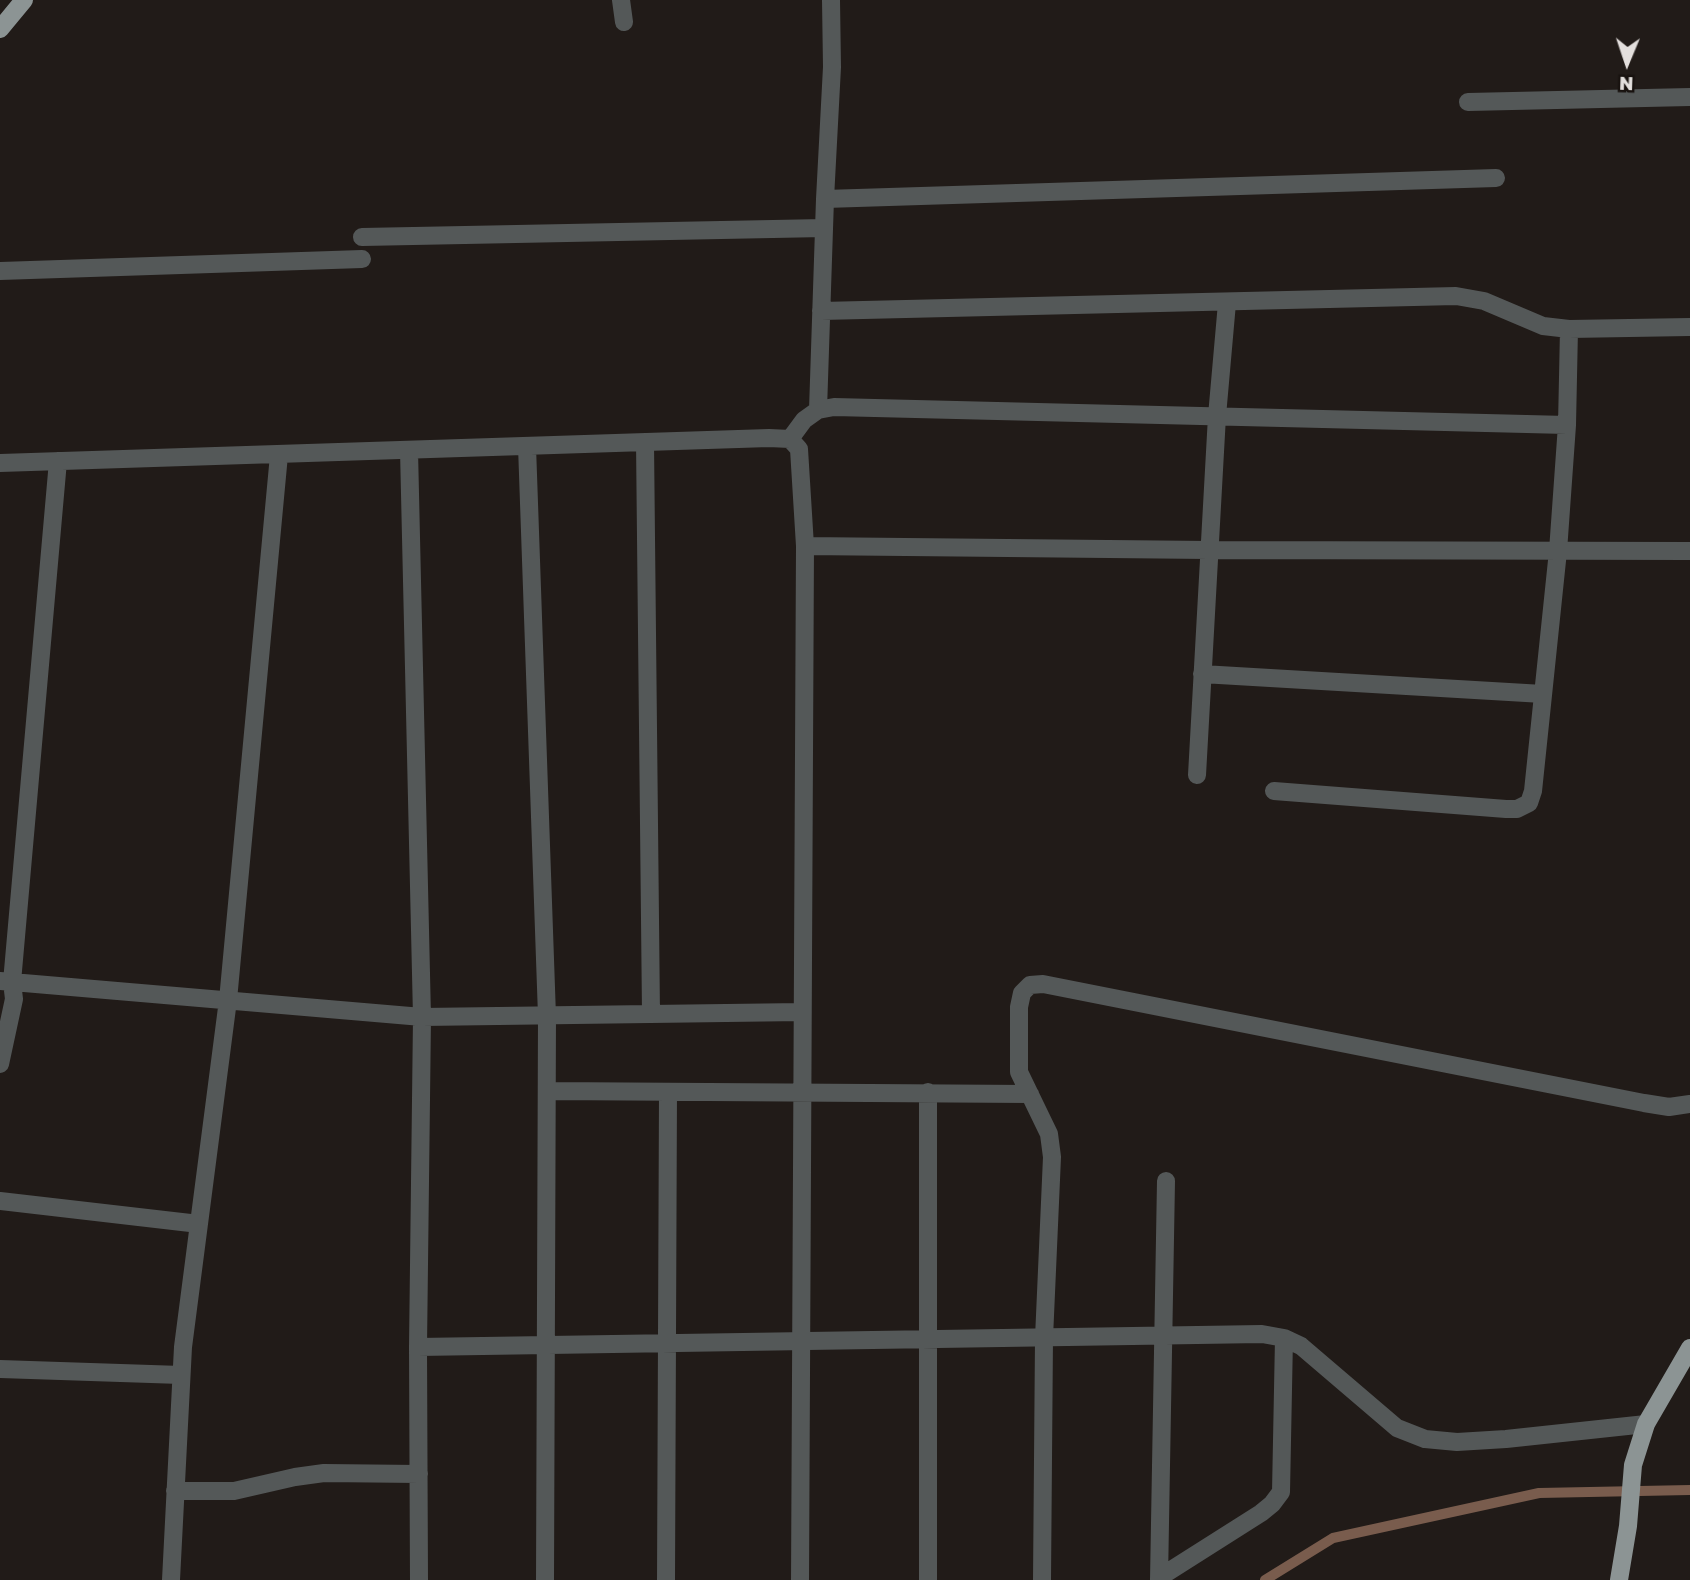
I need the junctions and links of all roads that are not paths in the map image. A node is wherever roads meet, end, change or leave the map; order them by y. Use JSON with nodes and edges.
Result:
{"nodes":[{"id":1,"x":24,"y":0,"type":"edge"},
{"id":2,"x":621,"y":0,"type":"edge"},
{"id":3,"x":831,"y":0,"type":"edge"},
{"id":4,"x":624,"y":22,"type":"dead end"},
{"id":5,"x":0,"y":29,"type":"edge"},
{"id":6,"x":1690,"y":97,"type":"edge"},
{"id":7,"x":1468,"y":102,"type":"dead end"},
{"id":8,"x":1496,"y":178,"type":"dead end"},
{"id":9,"x":825,"y":199,"type":"junction"},
{"id":10,"x":824,"y":228,"type":"junction"},
{"id":11,"x":362,"y":237,"type":"dead end"},
{"id":12,"x":362,"y":260,"type":"dead end"},
{"id":13,"x":0,"y":271,"type":"edge"},
{"id":14,"x":1227,"y":303,"type":"junction"},
{"id":15,"x":821,"y":310,"type":"junction"},
{"id":16,"x":1690,"y":327,"type":"edge"},
{"id":17,"x":1569,"y":329,"type":"junction"},
{"id":18,"x":818,"y":410,"type":"junction"},
{"id":19,"x":1217,"y":416,"type":"junction"},
{"id":20,"x":1567,"y":425,"type":"junction"},
{"id":21,"x":790,"y":439,"type":"junction"},
{"id":22,"x":645,"y":442,"type":"junction"},
{"id":23,"x":527,"y":446,"type":"junction"},
{"id":24,"x":409,"y":450,"type":"junction"},
{"id":25,"x":279,"y":455,"type":"junction"},
{"id":26,"x":58,"y":461,"type":"junction"},
{"id":27,"x":0,"y":463,"type":"edge"},
{"id":28,"x":805,"y":546,"type":"junction"},
{"id":29,"x":1209,"y":550,"type":"junction"},
{"id":30,"x":1558,"y":551,"type":"junction"},
{"id":31,"x":1690,"y":551,"type":"edge"},
{"id":32,"x":1202,"y":674,"type":"junction"},
{"id":33,"x":1543,"y":694,"type":"junction"},
{"id":34,"x":1196,"y":775,"type":"dead end"},
{"id":35,"x":1274,"y":791,"type":"dead end"},
{"id":36,"x":6,"y":982,"type":"edge"},
{"id":37,"x":228,"y":1000,"type":"junction"},
{"id":38,"x":802,"y":1012,"type":"junction"},
{"id":39,"x":651,"y":1014,"type":"junction"},
{"id":40,"x":547,"y":1016,"type":"junction"},
{"id":41,"x":422,"y":1017,"type":"junction"},
{"id":42,"x":0,"y":1064,"type":"edge"},
{"id":43,"x":547,"y":1091,"type":"junction"},
{"id":44,"x":668,"y":1092,"type":"junction"},
{"id":45,"x":802,"y":1092,"type":"junction"},
{"id":46,"x":928,"y":1092,"type":"junction"},
{"id":47,"x":1030,"y":1094,"type":"junction"},
{"id":48,"x":1690,"y":1104,"type":"edge"},
{"id":49,"x":1166,"y":1181,"type":"dead end"},
{"id":50,"x":0,"y":1201,"type":"edge"},
{"id":51,"x":199,"y":1224,"type":"junction"},
{"id":52,"x":1165,"y":1336,"type":"junction"},
{"id":53,"x":1044,"y":1338,"type":"junction"},
{"id":54,"x":1284,"y":1338,"type":"junction"},
{"id":55,"x":927,"y":1340,"type":"junction"},
{"id":56,"x":800,"y":1342,"type":"junction"},
{"id":57,"x":667,"y":1344,"type":"junction"},
{"id":58,"x":545,"y":1346,"type":"junction"},
{"id":59,"x":418,"y":1347,"type":"junction"},
{"id":60,"x":1690,"y":1348,"type":"edge"},
{"id":61,"x":0,"y":1369,"type":"edge"},
{"id":62,"x":181,"y":1375,"type":"junction"},
{"id":63,"x":1646,"y":1424,"type":"junction"},
{"id":64,"x":419,"y":1474,"type":"junction"},
{"id":65,"x":175,"y":1491,"type":"junction"},
{"id":66,"x":1160,"y":1578,"type":"edge"},
{"id":67,"x":171,"y":1580,"type":"edge"},
{"id":68,"x":419,"y":1580,"type":"edge"},
{"id":69,"x":545,"y":1580,"type":"edge"},
{"id":70,"x":666,"y":1580,"type":"edge"},
{"id":71,"x":800,"y":1580,"type":"edge"},
{"id":72,"x":928,"y":1580,"type":"edge"},
{"id":73,"x":1042,"y":1580,"type":"edge"},
{"id":74,"x":1619,"y":1580,"type":"edge"}],
"edges":[{"from":1,"to":5,"type":"main road"},
{"from":2,"to":4,"type":"street"},
{"from":3,"to":9,"type":"street"},
{"from":6,"to":7,"type":"street"},
{"from":8,"to":9,"type":"street"},
{"from":9,"to":10,"type":"street"},
{"from":10,"to":11,"type":"street"},
{"from":10,"to":15,"type":"street"},
{"from":12,"to":13,"type":"street"},
{"from":14,"to":15,"type":"street"},
{"from":14,"to":17,"type":"street"},
{"from":14,"to":19,"type":"street"},
{"from":15,"to":18,"type":"street"},
{"from":16,"to":17,"type":"street"},
{"from":17,"to":20,"type":"street"},
{"from":18,"to":19,"type":"street"},
{"from":18,"to":21,"type":"street"},
{"from":19,"to":20,"type":"street"},
{"from":19,"to":29,"type":"street"},
{"from":20,"to":30,"type":"street"},
{"from":21,"to":22,"type":"street"},
{"from":21,"to":28,"type":"street"},
{"from":22,"to":23,"type":"street"},
{"from":22,"to":39,"type":"street"},
{"from":23,"to":24,"type":"street"},
{"from":23,"to":40,"type":"street"},
{"from":24,"to":25,"type":"street"},
{"from":24,"to":41,"type":"street"},
{"from":25,"to":26,"type":"street"},
{"from":25,"to":37,"type":"street"},
{"from":26,"to":27,"type":"street"},
{"from":26,"to":36,"type":"street"},
{"from":28,"to":29,"type":"street"},
{"from":28,"to":38,"type":"street"},
{"from":29,"to":30,"type":"street"},
{"from":29,"to":32,"type":"street"},
{"from":30,"to":31,"type":"street"},
{"from":30,"to":33,"type":"street"},
{"from":32,"to":33,"type":"street"},
{"from":32,"to":34,"type":"street"},
{"from":33,"to":35,"type":"street"},
{"from":36,"to":37,"type":"street"},
{"from":36,"to":42,"type":"street"},
{"from":37,"to":41,"type":"street"},
{"from":37,"to":51,"type":"street"},
{"from":38,"to":39,"type":"street"},
{"from":38,"to":45,"type":"street"},
{"from":39,"to":40,"type":"street"},
{"from":40,"to":41,"type":"street"},
{"from":40,"to":43,"type":"street"},
{"from":41,"to":59,"type":"street"},
{"from":43,"to":44,"type":"street"},
{"from":43,"to":58,"type":"street"},
{"from":44,"to":45,"type":"street"},
{"from":44,"to":57,"type":"street"},
{"from":45,"to":46,"type":"street"},
{"from":45,"to":56,"type":"street"},
{"from":46,"to":47,"type":"street"},
{"from":46,"to":55,"type":"street"},
{"from":47,"to":48,"type":"street"},
{"from":47,"to":53,"type":"street"},
{"from":49,"to":52,"type":"street"},
{"from":50,"to":51,"type":"street"},
{"from":51,"to":62,"type":"street"},
{"from":52,"to":53,"type":"street"},
{"from":52,"to":54,"type":"street"},
{"from":52,"to":66,"type":"street"},
{"from":53,"to":55,"type":"street"},
{"from":53,"to":73,"type":"street"},
{"from":54,"to":63,"type":"street"},
{"from":54,"to":66,"type":"street"},
{"from":55,"to":56,"type":"street"},
{"from":55,"to":72,"type":"street"},
{"from":56,"to":57,"type":"street"},
{"from":56,"to":71,"type":"street"},
{"from":57,"to":58,"type":"street"},
{"from":57,"to":70,"type":"street"},
{"from":58,"to":59,"type":"street"},
{"from":58,"to":69,"type":"street"},
{"from":59,"to":64,"type":"street"},
{"from":60,"to":63,"type":"main road"},
{"from":61,"to":62,"type":"street"},
{"from":62,"to":65,"type":"street"},
{"from":63,"to":74,"type":"main road"},
{"from":64,"to":65,"type":"street"},
{"from":64,"to":68,"type":"street"},
{"from":65,"to":67,"type":"street"}]}
